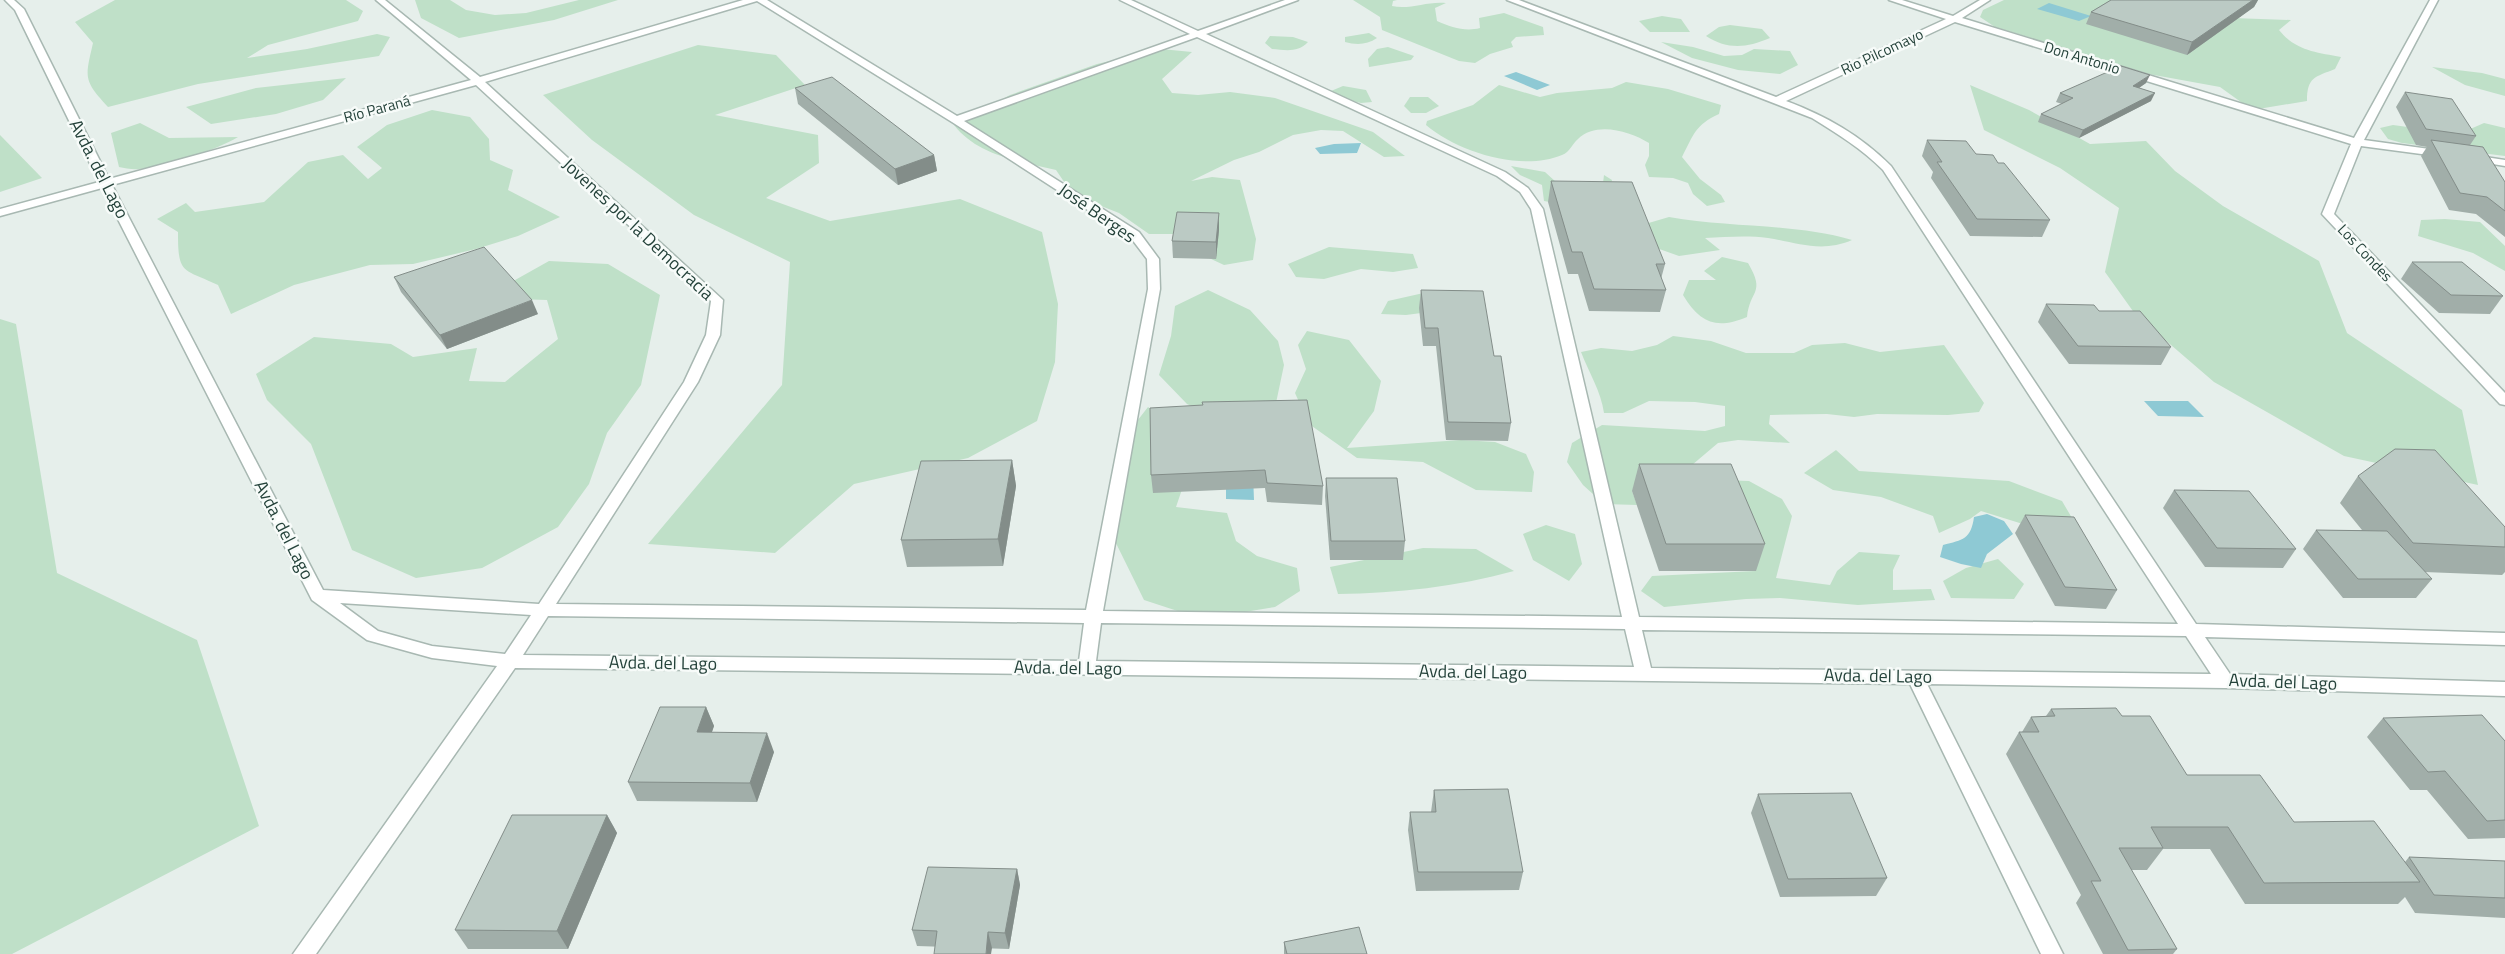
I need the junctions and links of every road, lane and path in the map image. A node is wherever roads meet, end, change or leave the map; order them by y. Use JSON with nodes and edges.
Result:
{"nodes":[{"id":1,"x":9,"y":0,"type":"edge"},
{"id":2,"x":380,"y":0,"type":"edge"},
{"id":3,"x":753,"y":0,"type":"edge"},
{"id":4,"x":761,"y":0,"type":"edge"},
{"id":5,"x":1124,"y":0,"type":"edge"},
{"id":6,"x":1294,"y":0,"type":"edge"},
{"id":7,"x":1511,"y":0,"type":"edge"},
{"id":8,"x":1893,"y":0,"type":"edge"},
{"id":9,"x":1986,"y":0,"type":"edge"},
{"id":10,"x":2434,"y":0,"type":"edge"},
{"id":11,"x":1954,"y":19,"type":"junction"},
{"id":12,"x":1196,"y":34,"type":"junction"},
{"id":13,"x":478,"y":81,"type":"junction"},
{"id":14,"x":1777,"y":101,"type":"junction"},
{"id":15,"x":956,"y":120,"type":"junction"},
{"id":16,"x":2357,"y":142,"type":"junction"},
{"id":17,"x":2505,"y":163,"type":"edge"},
{"id":18,"x":106,"y":184,"type":"junction"},
{"id":19,"x":0,"y":213,"type":"edge"},
{"id":20,"x":2505,"y":401,"type":"edge"},
{"id":21,"x":318,"y":596,"type":"junction"},
{"id":22,"x":544,"y":610,"type":"junction"},
{"id":23,"x":1093,"y":617,"type":"junction"},
{"id":24,"x":1631,"y":625,"type":"junction"},
{"id":25,"x":2191,"y":630,"type":"junction"},
{"id":26,"x":2505,"y":639,"type":"edge"},
{"id":27,"x":510,"y":661,"type":"junction"},
{"id":28,"x":1087,"y":668,"type":"junction"},
{"id":29,"x":1644,"y":674,"type":"junction"},
{"id":30,"x":1915,"y":677,"type":"junction"},
{"id":31,"x":2225,"y":681,"type":"junction"},
{"id":32,"x":2505,"y":688,"type":"edge"},
{"id":33,"x":304,"y":954,"type":"edge"},
{"id":34,"x":2052,"y":954,"type":"edge"}],
"edges":[{"from":1,"to":18,"type":"street","name":"Avda. del Lago"},
{"from":2,"to":13,"type":"street","name":"Jovenes por la Democracia"},
{"from":3,"to":13,"type":"street","name":"Río Paraná"},
{"from":4,"to":15,"type":"street","name":"José Berges"},
{"from":5,"to":12,"type":"street"},
{"from":6,"to":12,"type":"street"},
{"from":7,"to":14,"type":"street"},
{"from":8,"to":11,"type":"street","name":"Don Antonio"},
{"from":9,"to":11,"type":"street","name":"Rio Pilcomayo"},
{"from":10,"to":16,"type":"street","name":"Los Condes"},
{"from":11,"to":14,"type":"street","name":"Rio Pilcomayo"},
{"from":11,"to":16,"type":"street","name":"Don Antonio"},
{"from":12,"to":15,"type":"street"},
{"from":12,"to":24,"type":"street"},
{"from":13,"to":18,"type":"street","name":"Río Paraná"},
{"from":13,"to":22,"type":"street","name":"Jovenes por la Democracia"},
{"from":14,"to":25,"type":"street"},
{"from":15,"to":23,"type":"street","name":"José Berges"},
{"from":16,"to":17,"type":"street","name":"Don Antonio"},
{"from":16,"to":20,"type":"street","name":"Los Condes"},
{"from":18,"to":19,"type":"street","name":"Río Paraná"},
{"from":18,"to":21,"type":"street","name":"Avda. del Lago"},
{"from":21,"to":22,"type":"street"},
{"from":21,"to":27,"type":"street","name":"Avda. del Lago"},
{"from":22,"to":23,"type":"street"},
{"from":22,"to":27,"type":"street","name":"Jovenes por la Democracia"},
{"from":23,"to":24,"type":"street"},
{"from":23,"to":28,"type":"street","name":"José Berges"},
{"from":24,"to":25,"type":"street"},
{"from":24,"to":29,"type":"street"},
{"from":25,"to":26,"type":"street"},
{"from":25,"to":31,"type":"street"},
{"from":27,"to":28,"type":"street","name":"Avda. del Lago"},
{"from":27,"to":33,"type":"street","name":"Jovenes por la Democracia"},
{"from":28,"to":29,"type":"street","name":"Avda. del Lago"},
{"from":29,"to":30,"type":"street","name":"Avda. del Lago"},
{"from":30,"to":31,"type":"street","name":"Avda. del Lago"},
{"from":30,"to":34,"type":"street"},
{"from":31,"to":32,"type":"street","name":"Avda. del Lago"}]}
